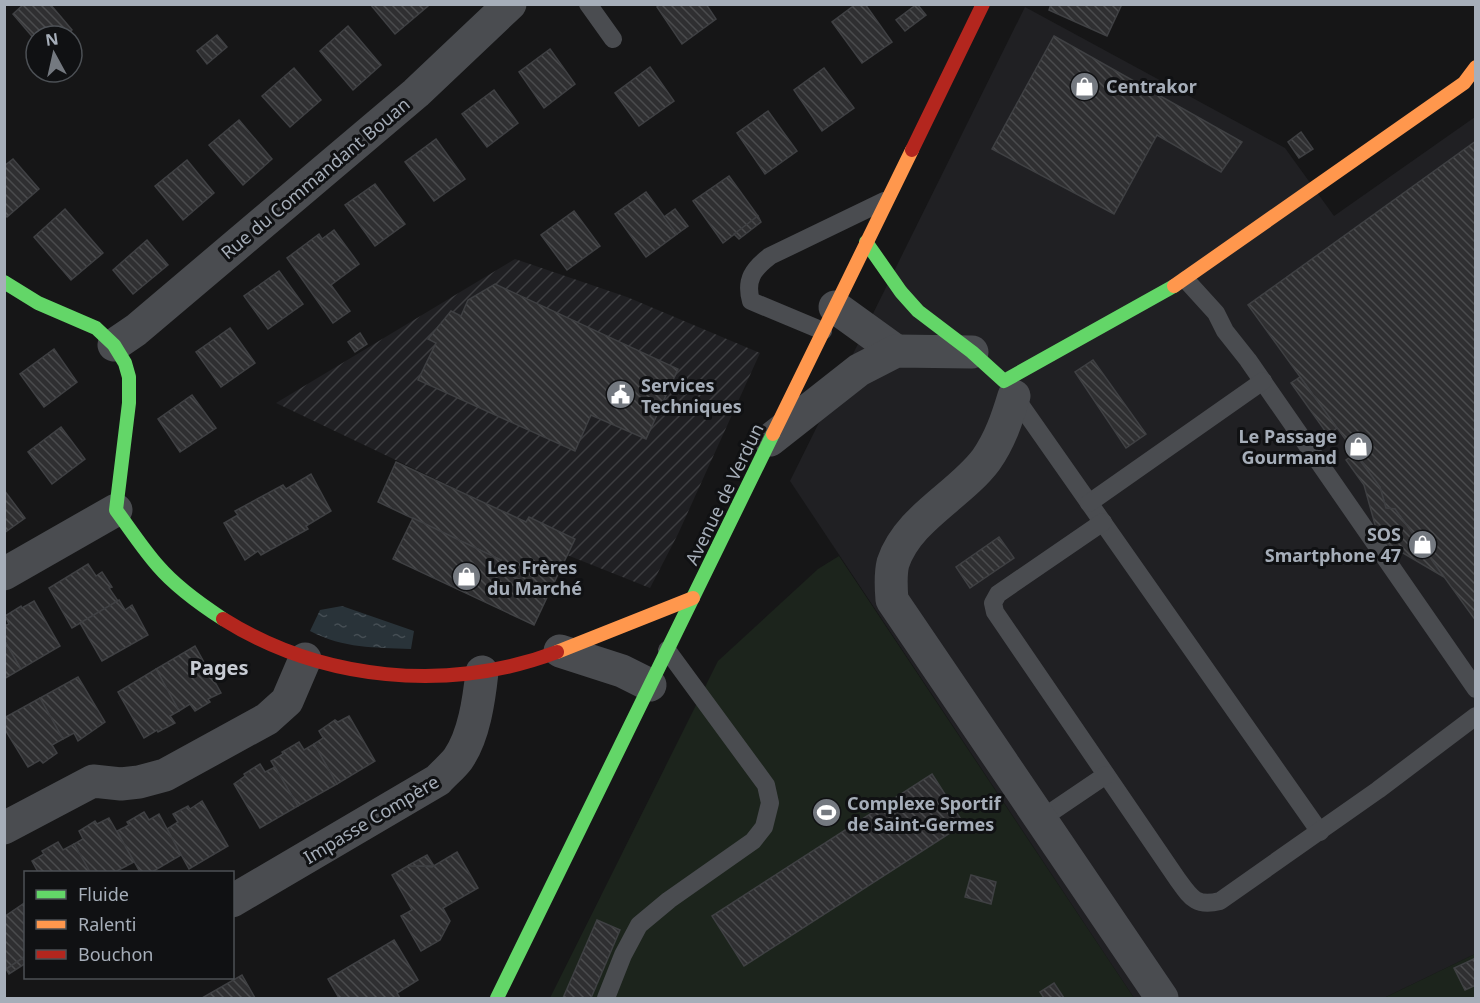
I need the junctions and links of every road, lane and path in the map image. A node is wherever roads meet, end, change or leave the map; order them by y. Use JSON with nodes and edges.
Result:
{"nodes":[{"id":1,"x":510,"y":4,"type":"edge"},
{"id":2,"x":588,"y":4,"type":"edge"},
{"id":3,"x":983,"y":4,"type":"edge"},
{"id":4,"x":612,"y":39,"type":"dead end"},
{"id":5,"x":1476,"y":67,"type":"edge"},
{"id":6,"x":888,"y":199,"type":"junction"},
{"id":7,"x":866,"y":242,"type":"junction"},
{"id":8,"x":1186,"y":280,"type":"junction"},
{"id":9,"x":4,"y":282,"type":"edge"},
{"id":10,"x":829,"y":319,"type":"junction"},
{"id":11,"x":114,"y":345,"type":"junction"},
{"id":12,"x":896,"y":351,"type":"junction"},
{"id":13,"x":972,"y":352,"type":"junction"},
{"id":14,"x":1263,"y":381,"type":"junction"},
{"id":15,"x":1009,"y":389,"type":"junction"},
{"id":16,"x":770,"y":440,"type":"junction"},
{"id":17,"x":1089,"y":503,"type":"junction"},
{"id":18,"x":116,"y":510,"type":"junction"},
{"id":19,"x":1103,"y":522,"type":"junction"},
{"id":20,"x":4,"y":574,"type":"edge"},
{"id":21,"x":693,"y":598,"type":"junction"},
{"id":22,"x":667,"y":650,"type":"junction"},
{"id":23,"x":560,"y":651,"type":"junction"},
{"id":24,"x":305,"y":659,"type":"junction"},
{"id":25,"x":482,"y":672,"type":"junction"},
{"id":26,"x":650,"y":685,"type":"junction"},
{"id":27,"x":1476,"y":689,"type":"edge"},
{"id":28,"x":1476,"y":716,"type":"edge"},
{"id":29,"x":1106,"y":775,"type":"junction"},
{"id":30,"x":1041,"y":819,"type":"junction"},
{"id":31,"x":4,"y":828,"type":"edge"},
{"id":32,"x":1320,"y":832,"type":"junction"},
{"id":33,"x":234,"y":900,"type":"edge"},
{"id":34,"x":497,"y":999,"type":"edge"},
{"id":35,"x":606,"y":999,"type":"edge"},
{"id":36,"x":1162,"y":999,"type":"edge"}],
"edges":[{"from":1,"to":11,"type":"street","name":"Rue du Commandant Bouan"},
{"from":2,"to":4,"type":"lane"},
{"from":3,"to":6,"type":"street","name":"Avenue de Verdun"},
{"from":5,"to":8,"type":"street"},
{"from":6,"to":7,"type":"street","name":"Avenue de Verdun"},
{"from":6,"to":10,"type":"lane"},
{"from":7,"to":10,"type":"street","name":"Avenue de Verdun"},
{"from":7,"to":13,"type":"street"},
{"from":8,"to":14,"type":"lane"},
{"from":8,"to":15,"type":"street"},
{"from":9,"to":11,"type":"street"},
{"from":10,"to":12,"type":"street"},
{"from":10,"to":16,"type":"street","name":"Avenue de Verdun"},
{"from":11,"to":18,"type":"street"},
{"from":12,"to":13,"type":"street"},
{"from":12,"to":16,"type":"street"},
{"from":13,"to":15,"type":"street"},
{"from":14,"to":17,"type":"lane"},
{"from":14,"to":27,"type":"lane"},
{"from":15,"to":17,"type":"lane"},
{"from":15,"to":30,"type":"street"},
{"from":16,"to":21,"type":"street","name":"Avenue de Verdun"},
{"from":17,"to":19,"type":"lane"},
{"from":18,"to":20,"type":"street"},
{"from":18,"to":24,"type":"street"},
{"from":19,"to":29,"type":"lane"},
{"from":19,"to":32,"type":"lane"},
{"from":21,"to":22,"type":"street","name":"Avenue de Verdun"},
{"from":21,"to":23,"type":"street"},
{"from":22,"to":26,"type":"street","name":"Avenue de Verdun"},
{"from":22,"to":35,"type":"lane"},
{"from":23,"to":25,"type":"street"},
{"from":23,"to":26,"type":"street"},
{"from":24,"to":25,"type":"street"},
{"from":24,"to":31,"type":"street"},
{"from":25,"to":33,"type":"street","name":"Impasse Compère"},
{"from":26,"to":34,"type":"street","name":"Avenue de Verdun"},
{"from":28,"to":32,"type":"lane"},
{"from":29,"to":30,"type":"lane"},
{"from":29,"to":32,"type":"lane"},
{"from":30,"to":36,"type":"street"}]}
